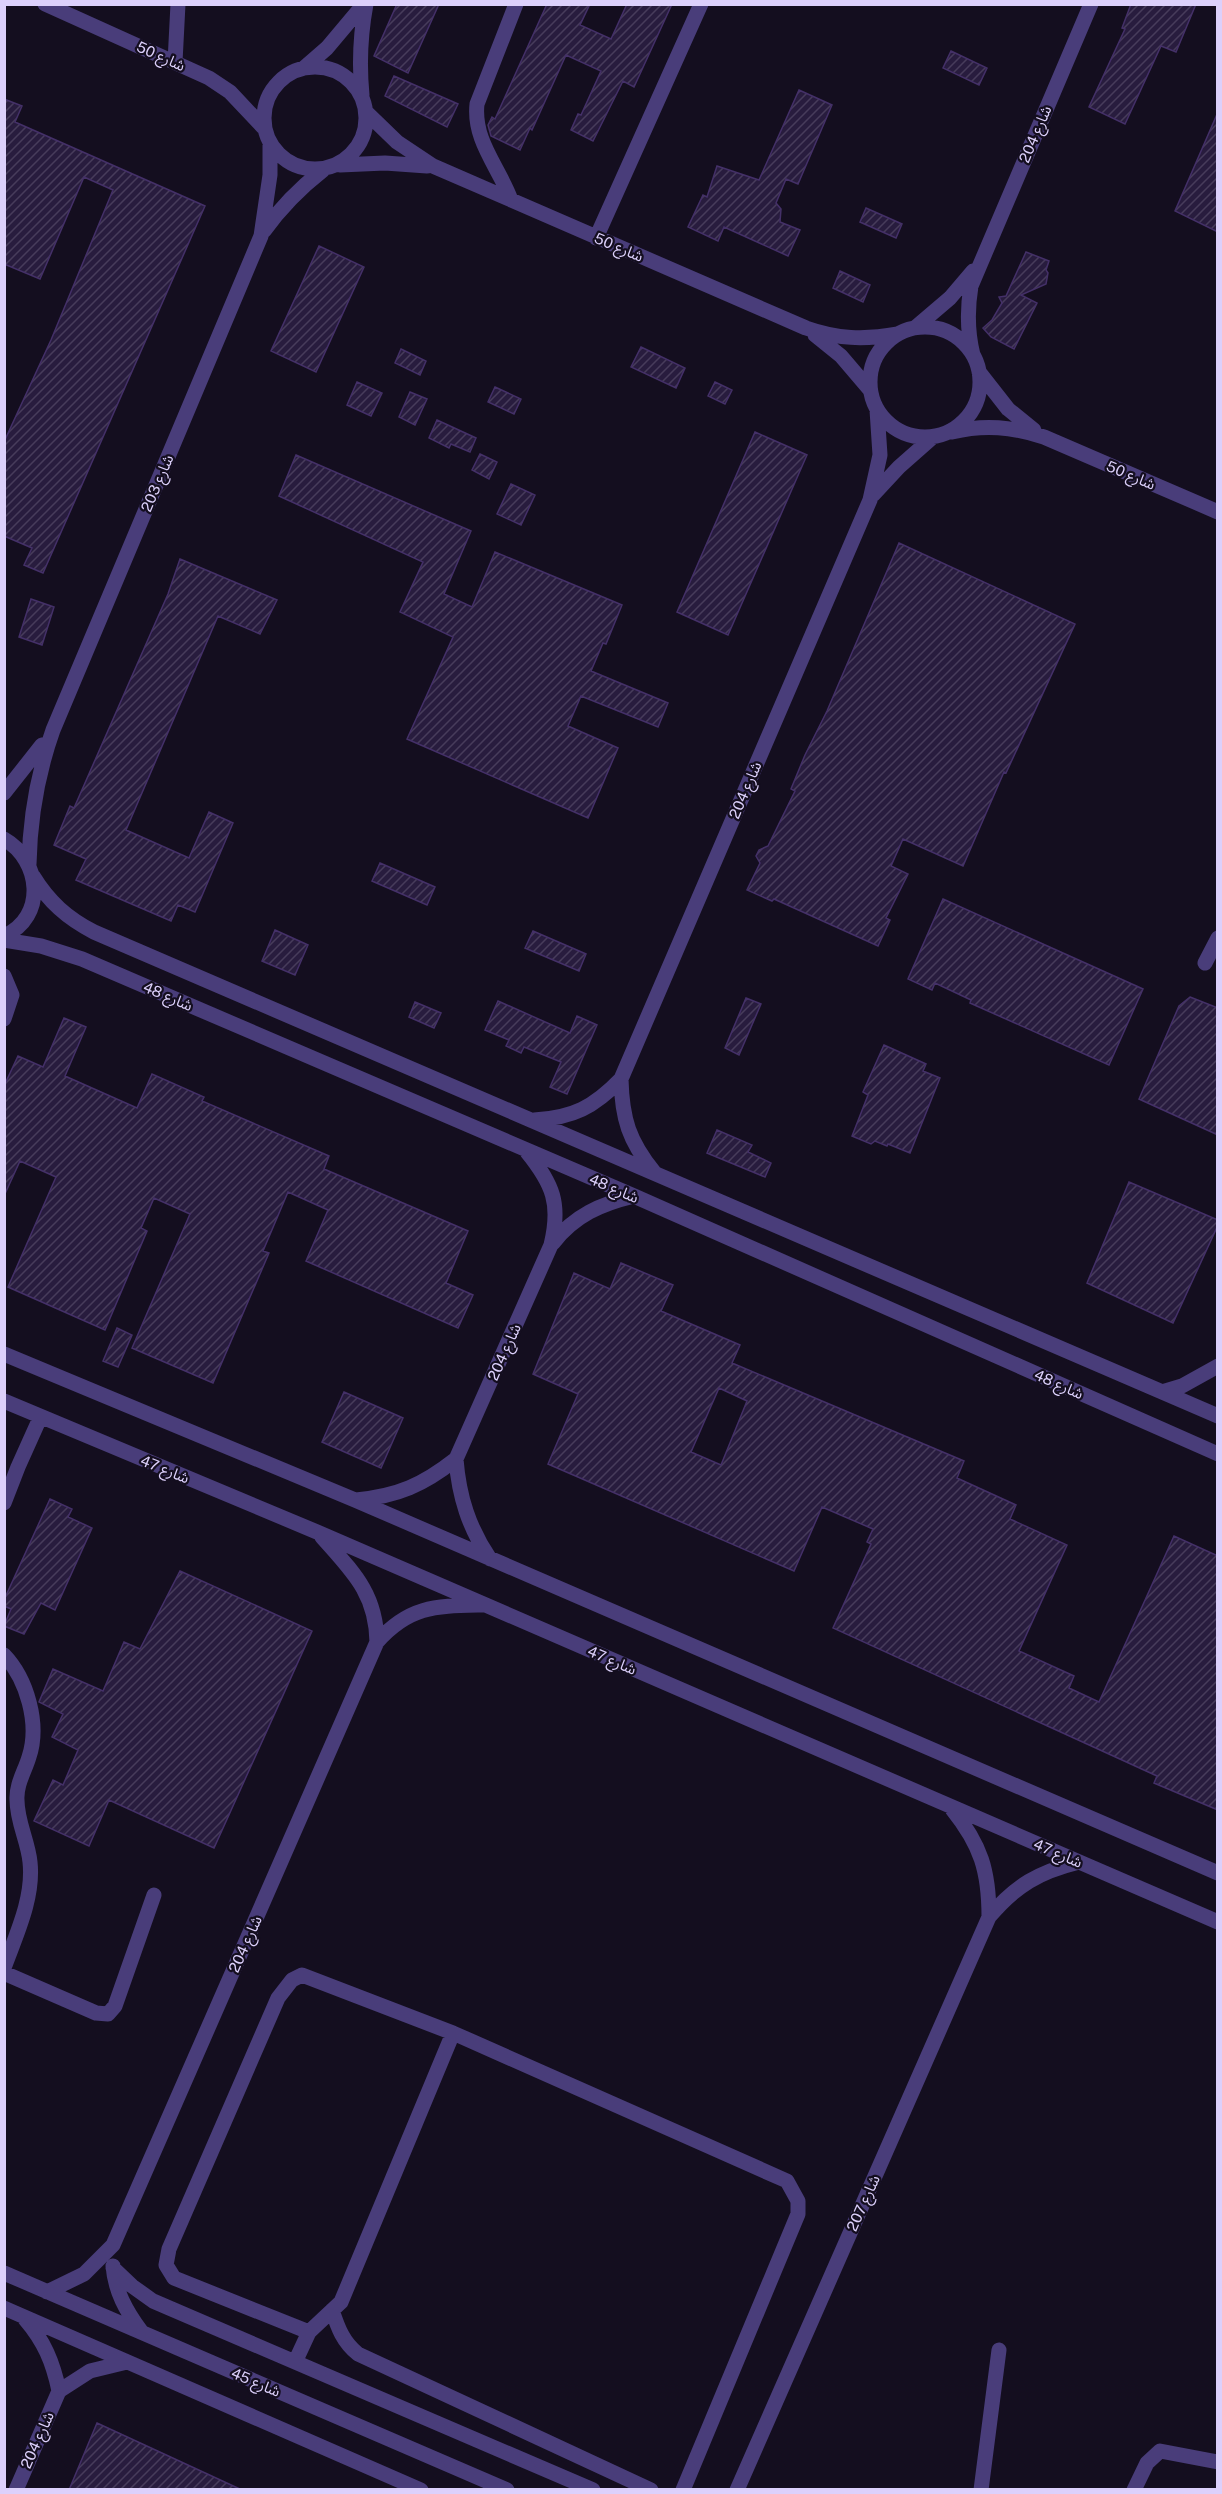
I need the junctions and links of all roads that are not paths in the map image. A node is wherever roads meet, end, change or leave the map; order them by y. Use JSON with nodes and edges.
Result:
{"nodes":[{"id":1,"x":45,"y":4,"type":"edge"},
{"id":2,"x":178,"y":4,"type":"edge"},
{"id":3,"x":365,"y":4,"type":"edge"},
{"id":4,"x":516,"y":4,"type":"edge"},
{"id":5,"x":701,"y":4,"type":"edge"},
{"id":6,"x":1091,"y":4,"type":"edge"},
{"id":7,"x":175,"y":62,"type":"junction"},
{"id":8,"x":304,"y":68,"type":"junction"},
{"id":9,"x":364,"y":105,"type":"junction"},
{"id":10,"x":263,"y":127,"type":"junction"},
{"id":11,"x":270,"y":143,"type":"junction"},
{"id":12,"x":339,"y":165,"type":"junction"},
{"id":13,"x":433,"y":166,"type":"junction"},
{"id":14,"x":323,"y":170,"type":"junction"},
{"id":15,"x":511,"y":200,"type":"junction"},
{"id":16,"x":261,"y":236,"type":"junction"},
{"id":17,"x":596,"y":238,"type":"junction"},
{"id":18,"x":979,"y":264,"type":"junction"},
{"id":19,"x":916,"y":327,"type":"junction"},
{"id":20,"x":806,"y":328,"type":"junction"},
{"id":21,"x":897,"y":334,"type":"junction"},
{"id":22,"x":973,"y":355,"type":"junction"},
{"id":23,"x":979,"y":372,"type":"junction"},
{"id":24,"x":870,"y":390,"type":"junction"},
{"id":25,"x":877,"y":410,"type":"junction"},
{"id":26,"x":940,"y":435,"type":"junction"},
{"id":27,"x":1044,"y":437,"type":"junction"},
{"id":28,"x":870,"y":500,"type":"junction"},
{"id":29,"x":1218,"y":512,"type":"edge"},
{"id":30,"x":53,"y":730,"type":"junction"},
{"id":31,"x":4,"y":793,"type":"edge"},
{"id":32,"x":4,"y":839,"type":"edge"},
{"id":33,"x":31,"y":870,"type":"junction"},
{"id":34,"x":4,"y":938,"type":"edge"},
{"id":35,"x":1218,"y":938,"type":"edge"},
{"id":36,"x":1205,"y":963,"type":"dead end"},
{"id":37,"x":4,"y":976,"type":"edge"},
{"id":38,"x":4,"y":1019,"type":"edge"},
{"id":39,"x":621,"y":1079,"type":"junction"},
{"id":40,"x":531,"y":1120,"type":"junction"},
{"id":41,"x":525,"y":1149,"type":"junction"},
{"id":42,"x":655,"y":1174,"type":"junction"},
{"id":43,"x":634,"y":1196,"type":"junction"},
{"id":44,"x":551,"y":1245,"type":"junction"},
{"id":45,"x":4,"y":1353,"type":"edge"},
{"id":46,"x":1218,"y":1366,"type":"edge"},
{"id":47,"x":1162,"y":1392,"type":"junction"},
{"id":48,"x":4,"y":1401,"type":"edge"},
{"id":49,"x":1218,"y":1416,"type":"edge"},
{"id":50,"x":40,"y":1418,"type":"junction"},
{"id":51,"x":1218,"y":1454,"type":"edge"},
{"id":52,"x":456,"y":1459,"type":"junction"},
{"id":53,"x":355,"y":1500,"type":"junction"},
{"id":54,"x":4,"y":1503,"type":"edge"},
{"id":55,"x":317,"y":1532,"type":"junction"},
{"id":56,"x":490,"y":1559,"type":"junction"},
{"id":57,"x":485,"y":1605,"type":"junction"},
{"id":58,"x":377,"y":1642,"type":"junction"},
{"id":59,"x":4,"y":1655,"type":"edge"},
{"id":60,"x":950,"y":1806,"type":"junction"},
{"id":61,"x":1079,"y":1862,"type":"junction"},
{"id":62,"x":1218,"y":1873,"type":"edge"},
{"id":63,"x":154,"y":1895,"type":"dead end"},
{"id":64,"x":989,"y":1917,"type":"junction"},
{"id":65,"x":1218,"y":1922,"type":"edge"},
{"id":66,"x":4,"y":1968,"type":"edge"},
{"id":67,"x":4,"y":1973,"type":"edge"},
{"id":68,"x":453,"y":2033,"type":"junction"},
{"id":69,"x":113,"y":2245,"type":"junction"},
{"id":70,"x":113,"y":2268,"type":"junction"},
{"id":71,"x":4,"y":2274,"type":"edge"},
{"id":72,"x":47,"y":2292,"type":"junction"},
{"id":73,"x":4,"y":2308,"type":"edge"},
{"id":74,"x":332,"y":2310,"type":"junction"},
{"id":75,"x":22,"y":2316,"type":"junction"},
{"id":76,"x":309,"y":2332,"type":"junction"},
{"id":77,"x":142,"y":2333,"type":"junction"},
{"id":78,"x":999,"y":2350,"type":"dead end"},
{"id":79,"x":296,"y":2360,"type":"junction"},
{"id":80,"x":126,"y":2362,"type":"junction"},
{"id":81,"x":59,"y":2391,"type":"junction"},
{"id":82,"x":1218,"y":2462,"type":"edge"},
{"id":83,"x":16,"y":2490,"type":"edge"},
{"id":84,"x":421,"y":2490,"type":"edge"},
{"id":85,"x":507,"y":2490,"type":"edge"},
{"id":86,"x":593,"y":2490,"type":"edge"},
{"id":87,"x":651,"y":2490,"type":"edge"},
{"id":88,"x":683,"y":2490,"type":"edge"},
{"id":89,"x":736,"y":2490,"type":"edge"},
{"id":90,"x":981,"y":2490,"type":"edge"},
{"id":91,"x":1134,"y":2490,"type":"edge"}],
"edges":[{"from":1,"to":7,"type":"street","name":"شارع 50"},
{"from":2,"to":7,"type":"street"},
{"from":3,"to":8,"type":"street"},
{"from":3,"to":9,"type":"street"},
{"from":4,"to":15,"type":"street"},
{"from":5,"to":17,"type":"street"},
{"from":6,"to":18,"type":"street","name":"شارع 204"},
{"from":7,"to":10,"type":"street","name":"شارع 50"},
{"from":8,"to":9,"type":"street"},
{"from":8,"to":10,"type":"street"},
{"from":9,"to":12,"type":"street"},
{"from":9,"to":13,"type":"street","name":"شارع 50"},
{"from":10,"to":11,"type":"street"},
{"from":11,"to":14,"type":"street"},
{"from":11,"to":16,"type":"street","name":"شارع 203"},
{"from":12,"to":13,"type":"street","name":"شارع 50"},
{"from":12,"to":14,"type":"street"},
{"from":13,"to":15,"type":"street","name":"شارع 50"},
{"from":14,"to":16,"type":"street","name":"شارع 203"},
{"from":15,"to":17,"type":"street","name":"شارع 50"},
{"from":16,"to":30,"type":"street","name":"شارع 203"},
{"from":17,"to":20,"type":"street","name":"شارع 50"},
{"from":18,"to":19,"type":"street","name":"شارع 204"},
{"from":18,"to":22,"type":"street","name":"شارع 204"},
{"from":19,"to":21,"type":"street"},
{"from":19,"to":22,"type":"street"},
{"from":20,"to":21,"type":"street","name":"شارع 50"},
{"from":20,"to":24,"type":"street","name":"شارع 50"},
{"from":21,"to":24,"type":"street"},
{"from":22,"to":23,"type":"street"},
{"from":23,"to":26,"type":"street"},
{"from":23,"to":27,"type":"street","name":"شارع 50"},
{"from":24,"to":25,"type":"street"},
{"from":25,"to":26,"type":"street"},
{"from":25,"to":28,"type":"street","name":"شارع 204"},
{"from":26,"to":27,"type":"street","name":"شارع 50"},
{"from":26,"to":28,"type":"street","name":"شارع 204"},
{"from":27,"to":29,"type":"street","name":"شارع 50"},
{"from":28,"to":39,"type":"street","name":"شارع 204"},
{"from":30,"to":31,"type":"street","name":"شارع 203"},
{"from":30,"to":33,"type":"street","name":"شارع 203"},
{"from":32,"to":33,"type":"street","name":"شارع 48"},
{"from":33,"to":34,"type":"street","name":"شارع 203"},
{"from":33,"to":40,"type":"street","name":"شارع 48"},
{"from":34,"to":41,"type":"street","name":"شارع 48"},
{"from":35,"to":36,"type":"street"},
{"from":37,"to":38,"type":"street"},
{"from":39,"to":40,"type":"street","name":"شارع 204"},
{"from":39,"to":42,"type":"street","name":"شارع 204"},
{"from":40,"to":42,"type":"street","name":"شارع 48"},
{"from":41,"to":43,"type":"street","name":"شارع 48"},
{"from":41,"to":44,"type":"street","name":"شارع 204"},
{"from":42,"to":47,"type":"street","name":"شارع 48"},
{"from":43,"to":44,"type":"street","name":"شارع 204"},
{"from":43,"to":51,"type":"street","name":"شارع 48"},
{"from":44,"to":52,"type":"street","name":"شارع 204"},
{"from":45,"to":53,"type":"street"},
{"from":46,"to":47,"type":"street"},
{"from":47,"to":49,"type":"street","name":"شارع 48"},
{"from":48,"to":50,"type":"street","name":"شارع 47"},
{"from":50,"to":54,"type":"street"},
{"from":50,"to":55,"type":"street","name":"شارع 47"},
{"from":52,"to":53,"type":"street","name":"شارع 204"},
{"from":52,"to":56,"type":"street"},
{"from":53,"to":56,"type":"street"},
{"from":55,"to":57,"type":"street","name":"شارع 47"},
{"from":55,"to":58,"type":"street","name":"شارع 204"},
{"from":56,"to":62,"type":"street"},
{"from":57,"to":58,"type":"street","name":"شارع 204"},
{"from":57,"to":60,"type":"street","name":"شارع 47"},
{"from":58,"to":69,"type":"street","name":"شارع 204"},
{"from":59,"to":66,"type":"street"},
{"from":60,"to":61,"type":"street","name":"شارع 47"},
{"from":60,"to":64,"type":"street","name":"شارع 207"},
{"from":61,"to":64,"type":"street","name":"شارع 207"},
{"from":61,"to":65,"type":"street","name":"شارع 47"},
{"from":63,"to":67,"type":"street"},
{"from":64,"to":89,"type":"street","name":"شارع 207"},
{"from":68,"to":74,"type":"street"},
{"from":68,"to":76,"type":"street"},
{"from":68,"to":88,"type":"street"},
{"from":69,"to":70,"type":"street","name":"شارع 204"},
{"from":69,"to":72,"type":"street","name":"شارع 204"},
{"from":70,"to":77,"type":"street","name":"شارع 204"},
{"from":70,"to":79,"type":"street"},
{"from":71,"to":72,"type":"street","name":"شارع 45"},
{"from":72,"to":77,"type":"street","name":"شارع 45"},
{"from":73,"to":75,"type":"street"},
{"from":74,"to":76,"type":"street"},
{"from":74,"to":87,"type":"street"},
{"from":75,"to":80,"type":"street"},
{"from":75,"to":81,"type":"street"},
{"from":76,"to":79,"type":"street"},
{"from":77,"to":85,"type":"street","name":"شارع 45"},
{"from":78,"to":90,"type":"street"},
{"from":79,"to":86,"type":"street"},
{"from":80,"to":81,"type":"street"},
{"from":80,"to":84,"type":"street"},
{"from":81,"to":83,"type":"street","name":"شارع 204"},
{"from":82,"to":91,"type":"street"}]}
